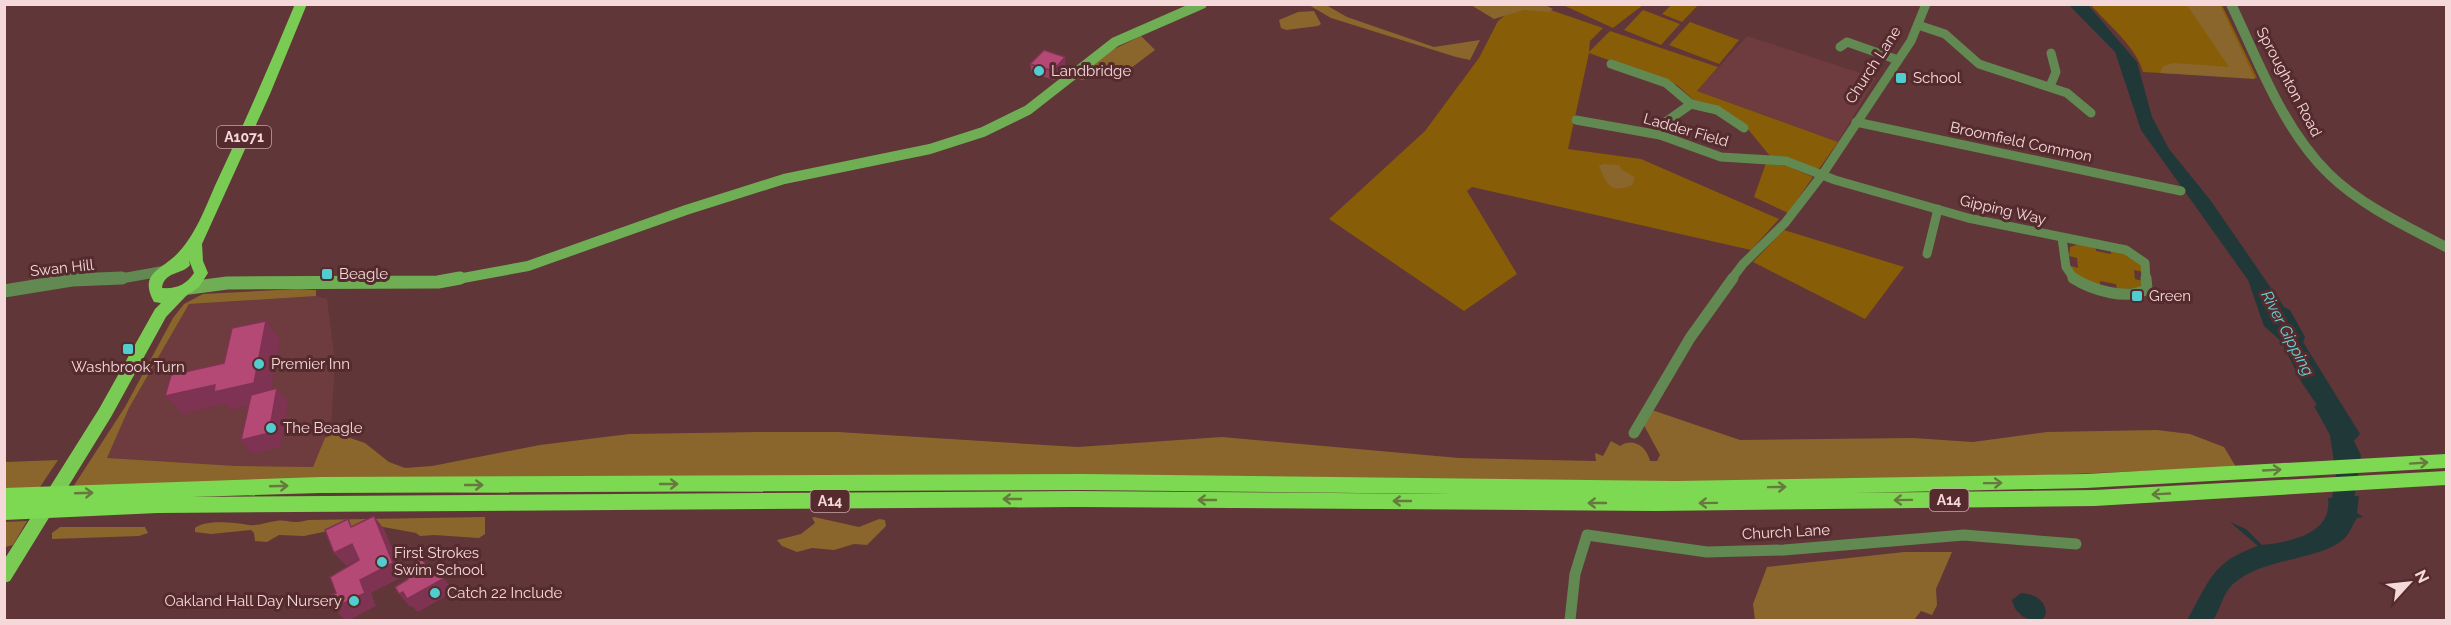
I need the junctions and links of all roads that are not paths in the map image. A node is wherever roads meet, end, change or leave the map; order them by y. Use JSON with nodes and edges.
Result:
{"nodes":[{"id":1,"x":300,"y":4,"type":"edge"},
{"id":2,"x":1202,"y":4,"type":"edge"},
{"id":3,"x":1926,"y":4,"type":"edge"},
{"id":4,"x":2231,"y":4,"type":"edge"},
{"id":5,"x":1918,"y":25,"type":"junction"},
{"id":6,"x":1840,"y":47,"type":"dead end"},
{"id":7,"x":2050,"y":53,"type":"dead end"},
{"id":8,"x":1898,"y":60,"type":"junction"},
{"id":9,"x":1611,"y":64,"type":"dead end"},
{"id":10,"x":2050,"y":84,"type":"junction"},
{"id":11,"x":1691,"y":105,"type":"junction"},
{"id":12,"x":2091,"y":113,"type":"dead end"},
{"id":13,"x":1576,"y":120,"type":"dead end"},
{"id":14,"x":1856,"y":122,"type":"junction"},
{"id":15,"x":1744,"y":128,"type":"dead end"},
{"id":16,"x":1660,"y":135,"type":"junction"},
{"id":17,"x":1822,"y":175,"type":"junction"},
{"id":18,"x":2181,"y":191,"type":"dead end"},
{"id":19,"x":1938,"y":209,"type":"junction"},
{"id":20,"x":2062,"y":238,"type":"junction"},
{"id":21,"x":195,"y":244,"type":"junction"},
{"id":22,"x":2446,"y":247,"type":"edge"},
{"id":23,"x":1927,"y":254,"type":"dead end"},
{"id":24,"x":172,"y":269,"type":"junction"},
{"id":25,"x":199,"y":269,"type":"junction"},
{"id":26,"x":124,"y":278,"type":"junction"},
{"id":27,"x":227,"y":283,"type":"junction"},
{"id":28,"x":157,"y":288,"type":"junction"},
{"id":29,"x":185,"y":290,"type":"junction"},
{"id":30,"x":4,"y":291,"type":"edge"},
{"id":31,"x":160,"y":313,"type":"junction"},
{"id":32,"x":1634,"y":433,"type":"dead end"},
{"id":33,"x":2446,"y":461,"type":"edge"},
{"id":34,"x":2394,"y":474,"type":"junction"},
{"id":35,"x":2446,"y":478,"type":"edge"},
{"id":36,"x":4,"y":496,"type":"edge"},
{"id":37,"x":1651,"y":496,"type":"junction"},
{"id":38,"x":4,"y":512,"type":"edge"},
{"id":39,"x":2076,"y":544,"type":"dead end"},
{"id":40,"x":4,"y":576,"type":"edge"},
{"id":41,"x":1570,"y":621,"type":"edge"}],
"edges":[{"from":1,"to":21,"type":"main road","number":"A1071"},
{"from":2,"to":27,"type":"main road"},
{"from":3,"to":5,"type":"street","name":"Church Lane"},
{"from":4,"to":22,"type":"street","name":"Sproughton Road"},
{"from":5,"to":8,"type":"street","name":"Church Lane"},
{"from":5,"to":10,"type":"street"},
{"from":6,"to":8,"type":"street"},
{"from":7,"to":10,"type":"street"},
{"from":8,"to":14,"type":"street","name":"Church Lane"},
{"from":9,"to":11,"type":"street"},
{"from":10,"to":12,"type":"street"},
{"from":11,"to":15,"type":"street"},
{"from":11,"to":16,"type":"street"},
{"from":13,"to":16,"type":"street","name":"Ladder Field"},
{"from":14,"to":17,"type":"street","name":"Church Lane"},
{"from":14,"to":18,"type":"street","name":"Broomfield Common"},
{"from":16,"to":17,"type":"street","name":"Ladder Field"},
{"from":17,"to":19,"type":"street","name":"Gipping Way"},
{"from":17,"to":32,"type":"street","name":"Church Lane"},
{"from":19,"to":20,"type":"street","name":"Gipping Way"},
{"from":19,"to":23,"type":"street","name":"Gipping Way"},
{"from":20,"to":20,"type":"street","name":"Gipping Way"},
{"from":21,"to":24,"type":"main road","number":"A1071"},
{"from":21,"to":25,"type":"main road","number":"A1071"},
{"from":24,"to":25,"type":"main road"},
{"from":24,"to":26,"type":"street","name":"Swan Hill"},
{"from":24,"to":28,"type":"main road"},
{"from":25,"to":27,"type":"main road"},
{"from":25,"to":29,"type":"main road"},
{"from":26,"to":28,"type":"street","name":"Swan Hill"},
{"from":26,"to":30,"type":"street","name":"Swan Hill"},
{"from":27,"to":29,"type":"main road"},
{"from":28,"to":29,"type":"main road"},
{"from":28,"to":31,"type":"main road"},
{"from":29,"to":31,"type":"main road"},
{"from":31,"to":40,"type":"main road"},
{"from":34,"to":33,"type":"highway","number":"A14","one_way":true},
{"from":34,"to":35,"type":"highway","number":"A14"},
{"from":34,"to":37,"type":"highway","number":"A14"},
{"from":36,"to":37,"type":"highway","number":"A14","one_way":true},
{"from":37,"to":38,"type":"highway","number":"A14","one_way":true},
{"from":39,"to":41,"type":"street","name":"Church Lane"}]}
